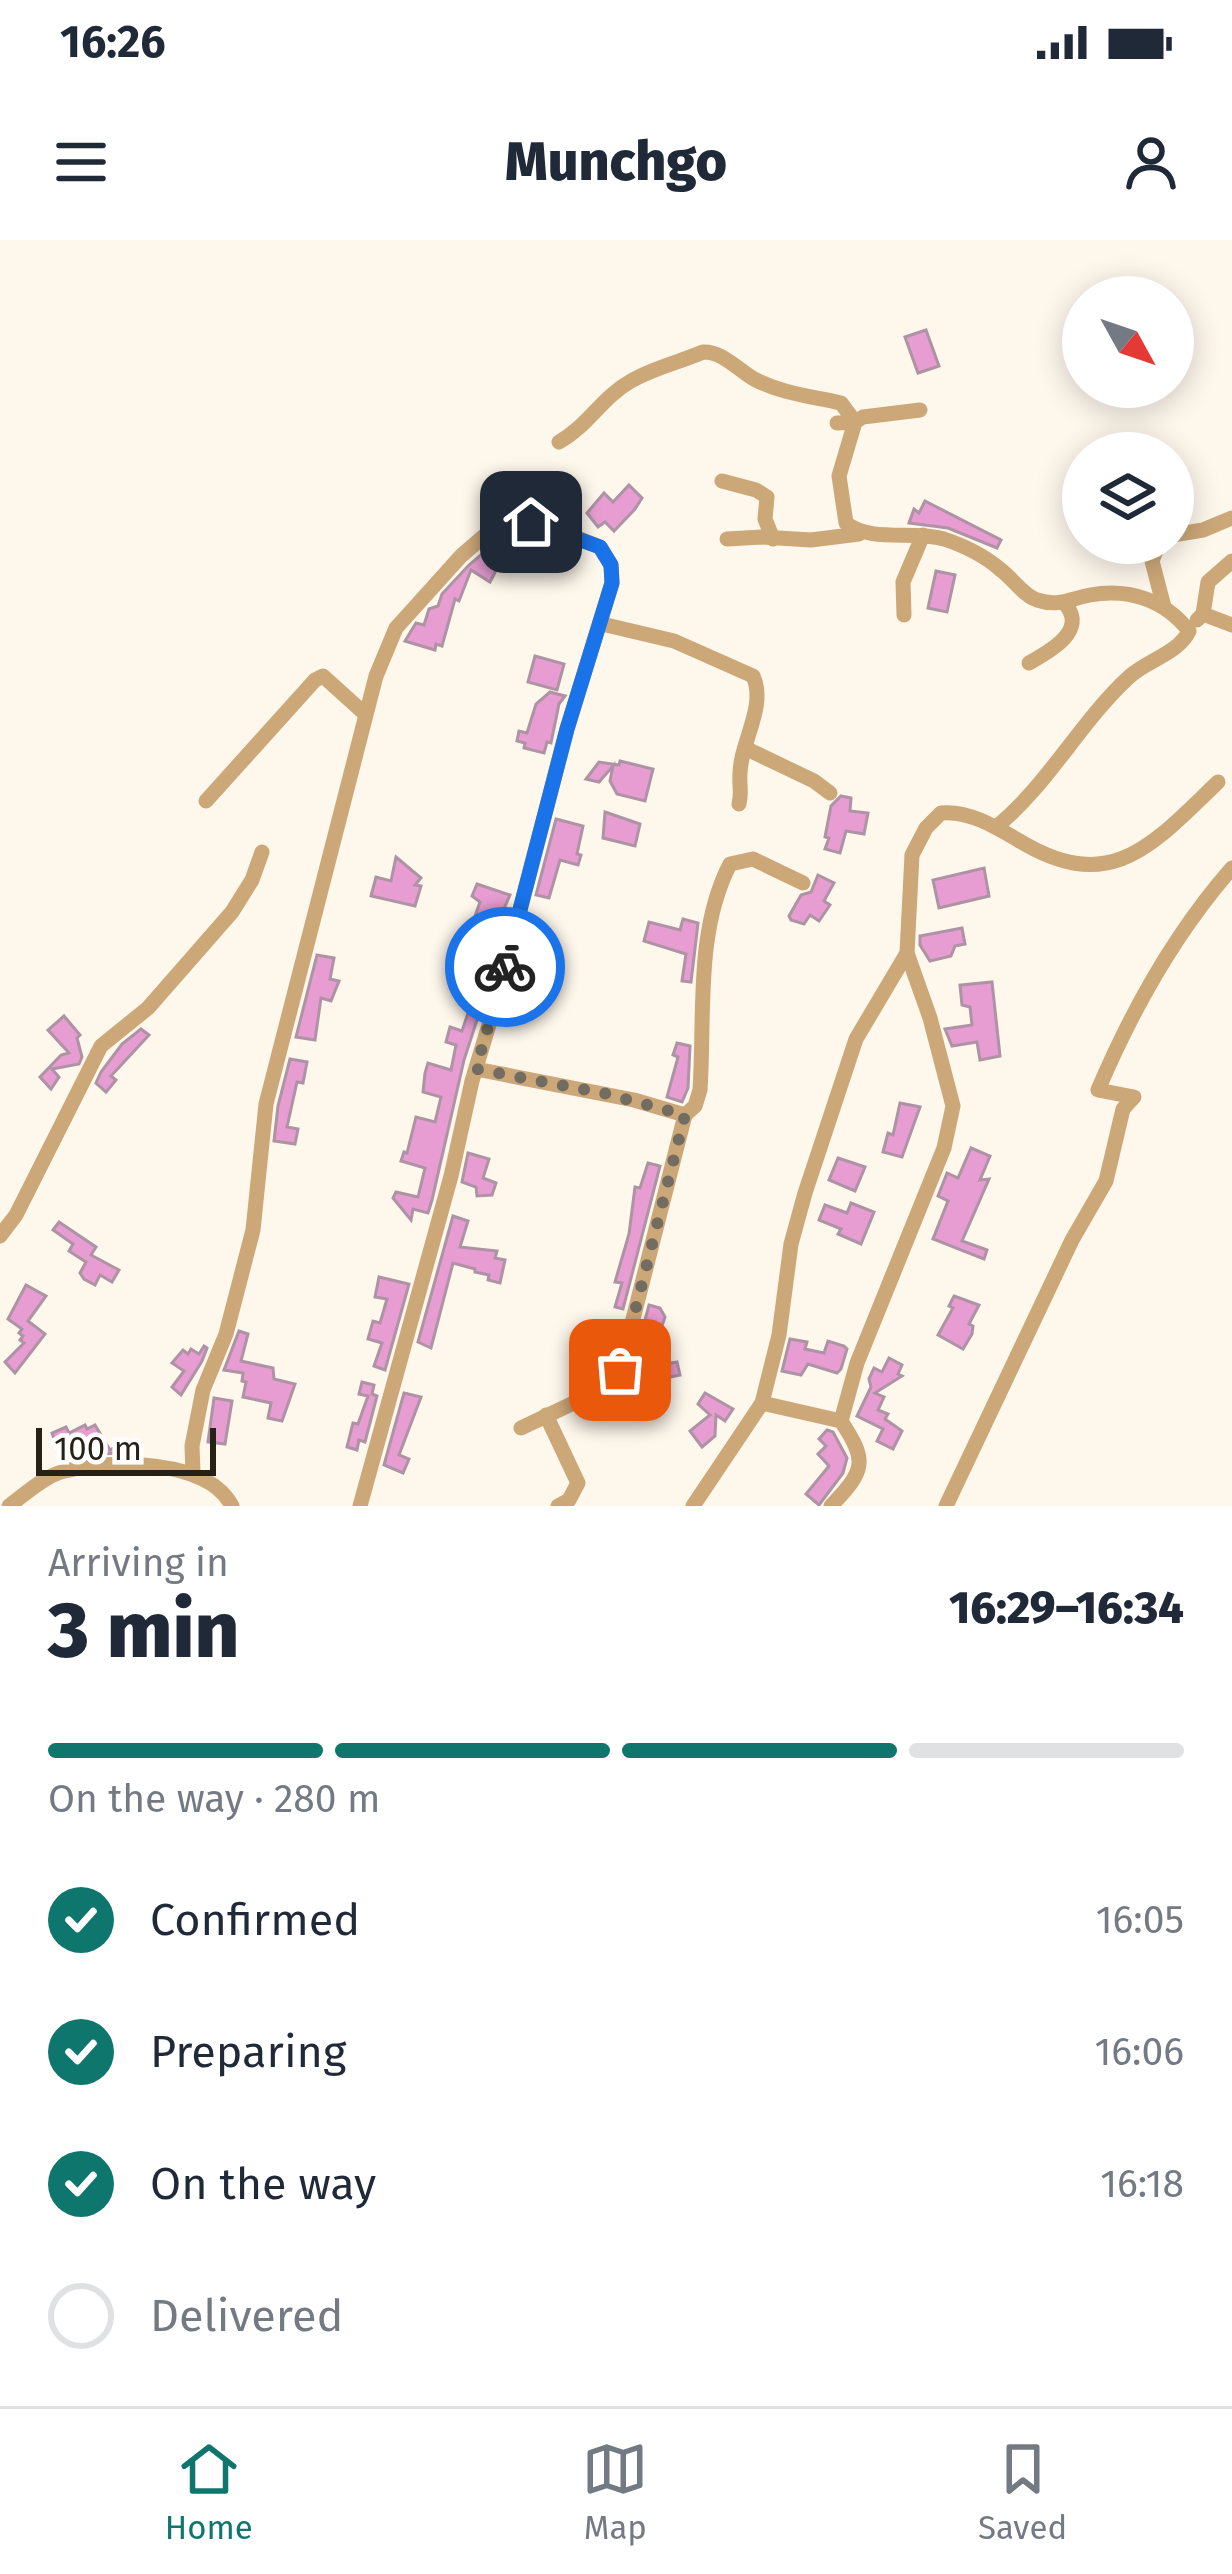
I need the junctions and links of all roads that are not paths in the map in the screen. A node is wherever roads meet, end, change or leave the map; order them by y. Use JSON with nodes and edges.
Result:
{"nodes":[{"id":1,"x":920,"y":410,"type":"dead end"},
{"id":2,"x":855,"y":422,"type":"junction"},
{"id":3,"x":837,"y":423,"type":"dead end"},
{"id":4,"x":559,"y":442,"type":"dead end"},
{"id":5,"x":722,"y":481,"type":"dead end"},
{"id":6,"x":1232,"y":518,"type":"edge"},
{"id":7,"x":1194,"y":532,"type":"edge"},
{"id":8,"x":859,"y":534,"type":"junction"},
{"id":9,"x":923,"y":535,"type":"junction"},
{"id":10,"x":728,"y":539,"type":"dead end"},
{"id":11,"x":773,"y":539,"type":"junction"},
{"id":12,"x":1232,"y":561,"type":"edge"},
{"id":13,"x":1153,"y":564,"type":"edge"},
{"id":14,"x":1066,"y":605,"type":"junction"},
{"id":15,"x":1164,"y":607,"type":"junction"},
{"id":16,"x":904,"y":614,"type":"dead end"},
{"id":17,"x":1203,"y":614,"type":"junction"},
{"id":18,"x":602,"y":624,"type":"junction"},
{"id":19,"x":1232,"y":625,"type":"edge"},
{"id":20,"x":1189,"y":632,"type":"junction"},
{"id":21,"x":1029,"y":663,"type":"dead end"},
{"id":22,"x":364,"y":712,"type":"junction"},
{"id":23,"x":745,"y":748,"type":"junction"},
{"id":24,"x":1217,"y":782,"type":"dead end"},
{"id":25,"x":830,"y":793,"type":"dead end"},
{"id":26,"x":206,"y":801,"type":"dead end"},
{"id":27,"x":740,"y":804,"type":"dead end"},
{"id":28,"x":996,"y":827,"type":"junction"},
{"id":29,"x":262,"y":852,"type":"dead end"},
{"id":30,"x":1232,"y":868,"type":"edge"},
{"id":31,"x":803,"y":883,"type":"dead end"},
{"id":32,"x":907,"y":953,"type":"junction"},
{"id":33,"x":476,"y":1069,"type":"junction"},
{"id":34,"x":692,"y":1113,"type":"junction"},
{"id":35,"x":0,"y":1236,"type":"edge"},
{"id":36,"x":762,"y":1403,"type":"junction"},
{"id":37,"x":546,"y":1415,"type":"junction"},
{"id":38,"x":841,"y":1421,"type":"junction"},
{"id":39,"x":521,"y":1428,"type":"dead end"},
{"id":40,"x":194,"y":1472,"type":"junction"},
{"id":41,"x":9,"y":1506,"type":"edge"},
{"id":42,"x":232,"y":1506,"type":"edge"},
{"id":43,"x":360,"y":1506,"type":"edge"},
{"id":44,"x":558,"y":1506,"type":"edge"},
{"id":45,"x":693,"y":1506,"type":"edge"},
{"id":46,"x":831,"y":1506,"type":"edge"},
{"id":47,"x":946,"y":1506,"type":"edge"}],
"edges":[{"from":1,"to":2,"type":"street"},
{"from":2,"to":3,"type":"street"},
{"from":2,"to":4,"type":"street"},
{"from":2,"to":8,"type":"street"},
{"from":5,"to":11,"type":"street"},
{"from":6,"to":7,"type":"street"},
{"from":8,"to":9,"type":"street"},
{"from":8,"to":11,"type":"street"},
{"from":9,"to":14,"type":"street"},
{"from":9,"to":16,"type":"street"},
{"from":10,"to":11,"type":"street"},
{"from":12,"to":17,"type":"street"},
{"from":13,"to":15,"type":"street"},
{"from":14,"to":15,"type":"street"},
{"from":14,"to":21,"type":"street"},
{"from":15,"to":20,"type":"street"},
{"from":17,"to":19,"type":"street"},
{"from":17,"to":20,"type":"street"},
{"from":18,"to":22,"type":"street"},
{"from":18,"to":23,"type":"street"},
{"from":18,"to":33,"type":"street"},
{"from":20,"to":28,"type":"street"},
{"from":22,"to":26,"type":"street"},
{"from":22,"to":40,"type":"street"},
{"from":23,"to":25,"type":"street"},
{"from":23,"to":27,"type":"street"},
{"from":24,"to":28,"type":"street"},
{"from":28,"to":32,"type":"street"},
{"from":29,"to":35,"type":"street"},
{"from":30,"to":47,"type":"street"},
{"from":31,"to":34,"type":"street"},
{"from":32,"to":36,"type":"street"},
{"from":32,"to":38,"type":"street"},
{"from":33,"to":34,"type":"street"},
{"from":33,"to":43,"type":"street"},
{"from":34,"to":37,"type":"street"},
{"from":36,"to":38,"type":"street"},
{"from":36,"to":45,"type":"street"},
{"from":37,"to":39,"type":"street"},
{"from":37,"to":44,"type":"street"},
{"from":38,"to":46,"type":"street"},
{"from":40,"to":41,"type":"street"},
{"from":40,"to":42,"type":"street"}]}
